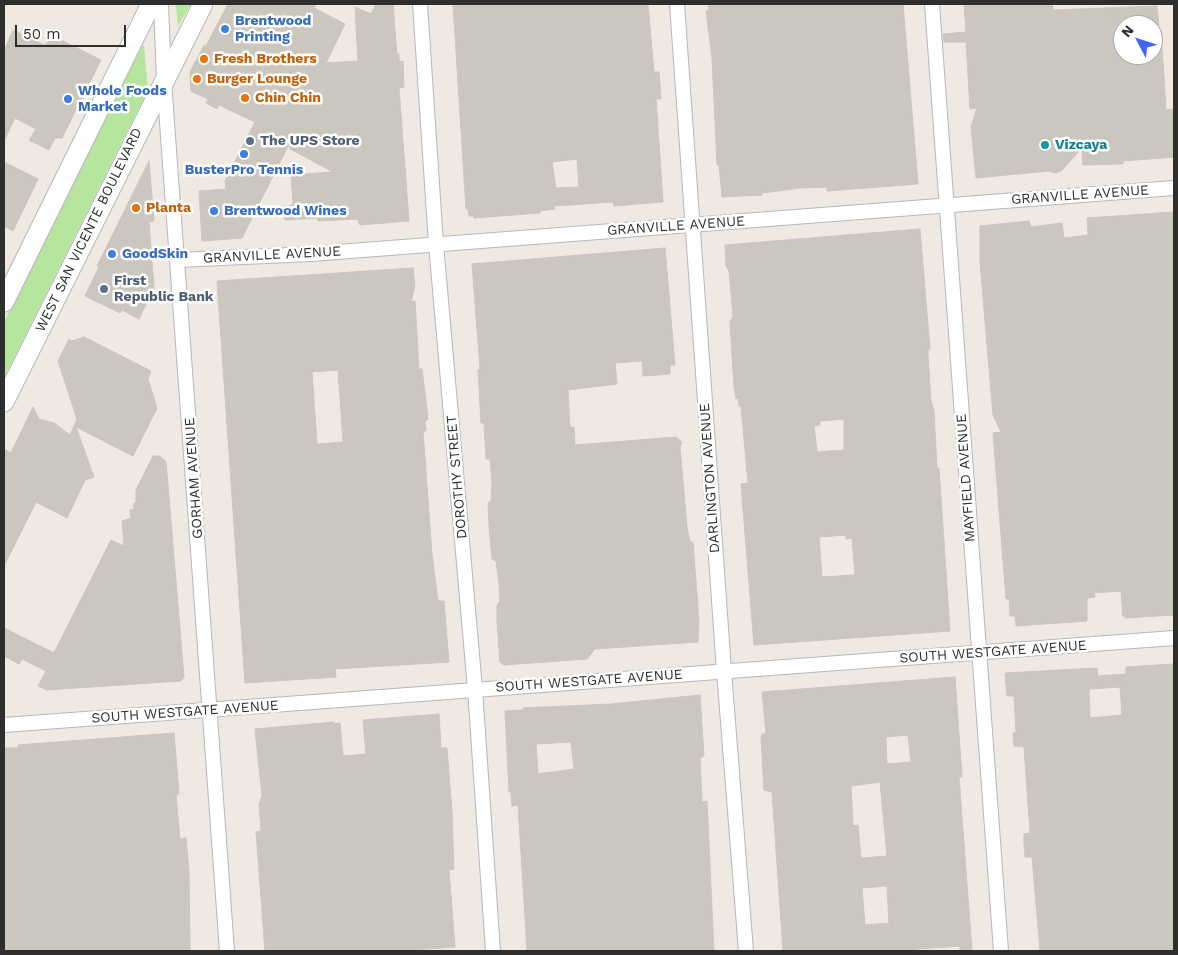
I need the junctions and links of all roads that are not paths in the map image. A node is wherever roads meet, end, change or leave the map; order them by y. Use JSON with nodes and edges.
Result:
{"nodes":[{"id":1,"x":150,"y":4,"type":"edge"},
{"id":2,"x":161,"y":4,"type":"edge"},
{"id":3,"x":203,"y":4,"type":"edge"},
{"id":4,"x":420,"y":4,"type":"edge"},
{"id":5,"x":677,"y":4,"type":"edge"},
{"id":6,"x":932,"y":4,"type":"edge"},
{"id":7,"x":164,"y":81,"type":"junction"},
{"id":8,"x":1174,"y":188,"type":"edge"},
{"id":9,"x":945,"y":205,"type":"junction"},
{"id":10,"x":693,"y":225,"type":"junction"},
{"id":11,"x":436,"y":244,"type":"junction"},
{"id":12,"x":178,"y":260,"type":"junction"},
{"id":13,"x":4,"y":302,"type":"edge"},
{"id":14,"x":4,"y":402,"type":"edge"},
{"id":15,"x":1174,"y":638,"type":"edge"},
{"id":16,"x":979,"y":654,"type":"junction"},
{"id":17,"x":724,"y":671,"type":"junction"},
{"id":18,"x":475,"y":689,"type":"junction"},
{"id":19,"x":211,"y":710,"type":"junction"},
{"id":20,"x":4,"y":725,"type":"edge"},
{"id":21,"x":227,"y":951,"type":"edge"},
{"id":22,"x":493,"y":951,"type":"edge"},
{"id":23,"x":746,"y":951,"type":"edge"},
{"id":24,"x":1001,"y":951,"type":"edge"}],
"edges":[{"from":1,"to":13,"type":"main road"},
{"from":2,"to":7,"type":"street","name":"GORHAM AVENUE"},
{"from":3,"to":7,"type":"main road","name":"WEST SAN VICENTE BOULEVARD"},
{"from":4,"to":11,"type":"street","name":"DOROTHY STREET"},
{"from":5,"to":10,"type":"street","name":"DARLINGTON AVENUE"},
{"from":6,"to":9,"type":"street","name":"MAYFIELD AVENUE"},
{"from":7,"to":12,"type":"street","name":"GORHAM AVENUE"},
{"from":7,"to":14,"type":"main road","name":"WEST SAN VICENTE BOULEVARD"},
{"from":8,"to":9,"type":"street","name":"GRANVILLE AVENUE"},
{"from":9,"to":10,"type":"street","name":"GRANVILLE AVENUE"},
{"from":9,"to":16,"type":"street","name":"MAYFIELD AVENUE"},
{"from":10,"to":11,"type":"street","name":"GRANVILLE AVENUE"},
{"from":10,"to":17,"type":"street","name":"DARLINGTON AVENUE"},
{"from":11,"to":12,"type":"street","name":"GRANVILLE AVENUE"},
{"from":11,"to":18,"type":"street","name":"DOROTHY STREET"},
{"from":12,"to":19,"type":"street","name":"GORHAM AVENUE"},
{"from":15,"to":16,"type":"street","name":"SOUTH WESTGATE AVENUE"},
{"from":16,"to":17,"type":"street","name":"SOUTH WESTGATE AVENUE"},
{"from":16,"to":24,"type":"street","name":"MAYFIELD AVENUE"},
{"from":17,"to":18,"type":"street","name":"SOUTH WESTGATE AVENUE"},
{"from":17,"to":23,"type":"street","name":"DARLINGTON AVENUE"},
{"from":18,"to":19,"type":"street","name":"SOUTH WESTGATE AVENUE"},
{"from":18,"to":22,"type":"street","name":"DOROTHY STREET"},
{"from":19,"to":20,"type":"street","name":"SOUTH WESTGATE AVENUE"},
{"from":19,"to":21,"type":"street","name":"GORHAM AVENUE"}]}
